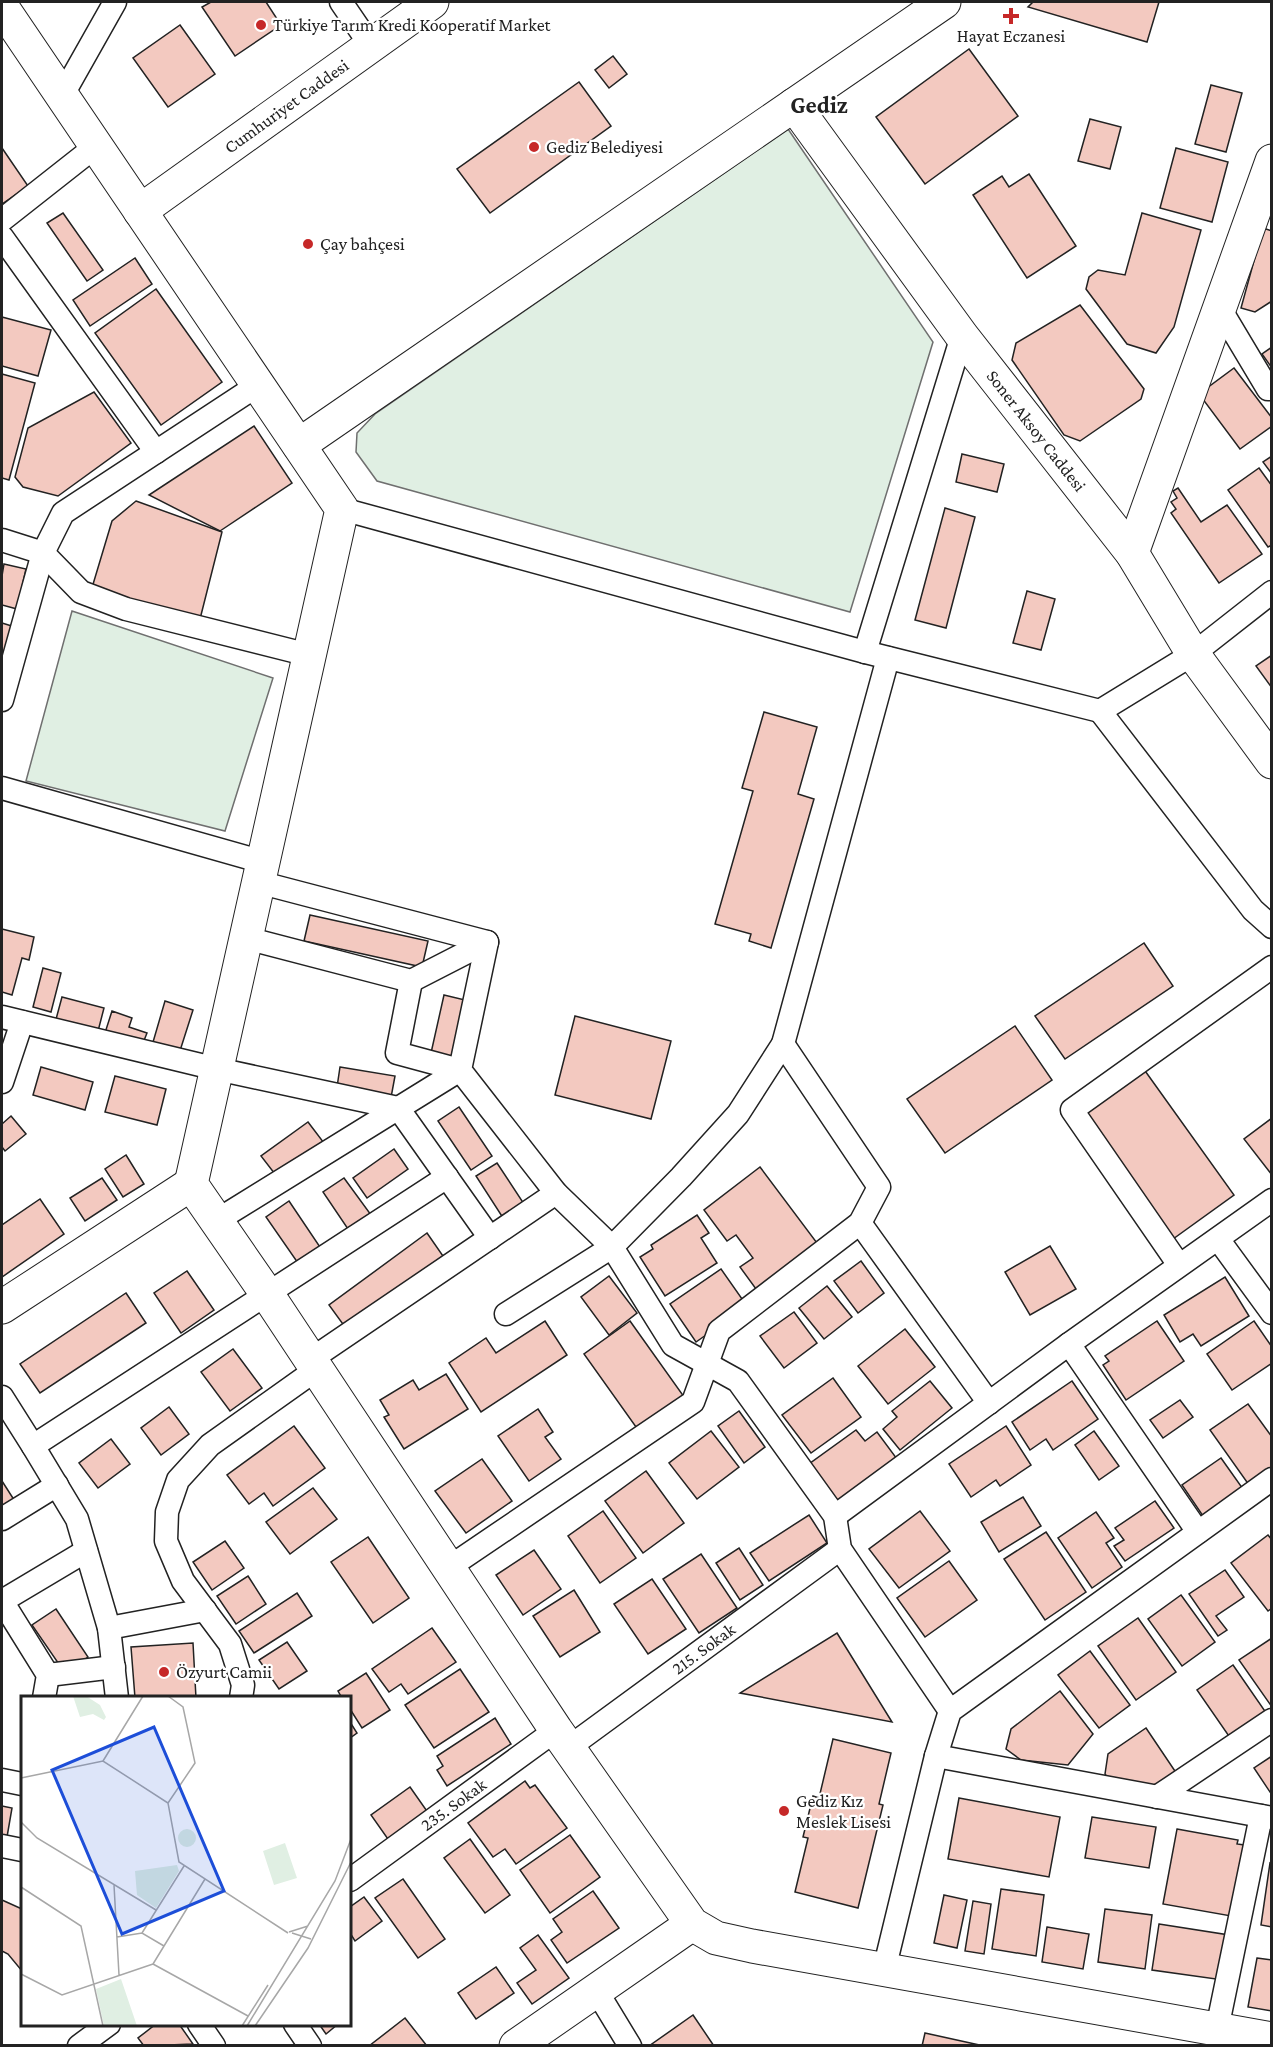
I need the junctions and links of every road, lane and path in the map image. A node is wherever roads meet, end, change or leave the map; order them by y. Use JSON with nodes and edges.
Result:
{"nodes":[{"id":1,"x":115,"y":2,"type":"edge"},
{"id":2,"x":340,"y":2,"type":"edge"},
{"id":3,"x":432,"y":2,"type":"edge"},
{"id":4,"x":944,"y":2,"type":"edge"},
{"id":5,"x":2,"y":7,"type":"edge"},
{"id":6,"x":371,"y":45,"type":"junction"},
{"id":7,"x":62,"y":96,"type":"junction"},
{"id":8,"x":794,"y":105,"type":"junction"},
{"id":9,"x":96,"y":146,"type":"junction"},
{"id":10,"x":1272,"y":161,"type":"edge"},
{"id":11,"x":140,"y":211,"type":"junction"},
{"id":12,"x":2,"y":220,"type":"edge"},
{"id":13,"x":2,"y":237,"type":"edge"},
{"id":14,"x":1219,"y":307,"type":"junction"},
{"id":15,"x":962,"y":336,"type":"junction"},
{"id":16,"x":258,"y":385,"type":"junction"},
{"id":17,"x":1272,"y":389,"type":"edge"},
{"id":18,"x":298,"y":445,"type":"junction"},
{"id":19,"x":156,"y":452,"type":"junction"},
{"id":20,"x":342,"y":509,"type":"junction"},
{"id":21,"x":2,"y":540,"type":"edge"},
{"id":22,"x":43,"y":552,"type":"junction"},
{"id":23,"x":1132,"y":552,"type":"junction"},
{"id":24,"x":1272,"y":592,"type":"edge"},
{"id":25,"x":865,"y":652,"type":"junction"},
{"id":26,"x":1193,"y":654,"type":"junction"},
{"id":27,"x":309,"y":655,"type":"junction"},
{"id":28,"x":888,"y":658,"type":"junction"},
{"id":29,"x":2,"y":700,"type":"edge"},
{"id":30,"x":1100,"y":711,"type":"junction"},
{"id":31,"x":1272,"y":762,"type":"edge"},
{"id":32,"x":2,"y":788,"type":"edge"},
{"id":33,"x":260,"y":872,"type":"junction"},
{"id":34,"x":1272,"y":927,"type":"edge"},
{"id":35,"x":246,"y":938,"type":"junction"},
{"id":36,"x":487,"y":942,"type":"junction"},
{"id":37,"x":1272,"y":967,"type":"edge"},
{"id":38,"x":411,"y":981,"type":"junction"},
{"id":39,"x":12,"y":1019,"type":"edge"},
{"id":40,"x":783,"y":1044,"type":"junction"},
{"id":41,"x":217,"y":1069,"type":"junction"},
{"id":42,"x":460,"y":1070,"type":"junction"},
{"id":43,"x":2,"y":1082,"type":"edge"},
{"id":44,"x":398,"y":1108,"type":"junction"},
{"id":45,"x":447,"y":1177,"type":"junction"},
{"id":46,"x":191,"y":1184,"type":"junction"},
{"id":47,"x":556,"y":1193,"type":"junction"},
{"id":48,"x":1272,"y":1200,"type":"edge"},
{"id":49,"x":216,"y":1221,"type":"junction"},
{"id":50,"x":860,"y":1223,"type":"junction"},
{"id":51,"x":490,"y":1238,"type":"junction"},
{"id":52,"x":1218,"y":1239,"type":"junction"},
{"id":53,"x":612,"y":1247,"type":"junction"},
{"id":54,"x":1179,"y":1265,"type":"junction"},
{"id":55,"x":267,"y":1294,"type":"junction"},
{"id":56,"x":2,"y":1308,"type":"edge"},
{"id":57,"x":1272,"y":1313,"type":"edge"},
{"id":58,"x":506,"y":1314,"type":"dead end"},
{"id":59,"x":1069,"y":1344,"type":"junction"},
{"id":60,"x":707,"y":1364,"type":"junction"},
{"id":61,"x":313,"y":1365,"type":"junction"},
{"id":62,"x":2,"y":1397,"type":"edge"},
{"id":63,"x":989,"y":1403,"type":"junction"},
{"id":64,"x":33,"y":1446,"type":"junction"},
{"id":65,"x":1272,"y":1479,"type":"edge"},
{"id":66,"x":57,"y":1485,"type":"junction"},
{"id":67,"x":835,"y":1516,"type":"junction"},
{"id":68,"x":2,"y":1519,"type":"edge"},
{"id":69,"x":1198,"y":1532,"type":"junction"},
{"id":70,"x":840,"y":1549,"type":"junction"},
{"id":71,"x":86,"y":1551,"type":"junction"},
{"id":72,"x":448,"y":1568,"type":"junction"},
{"id":73,"x":2,"y":1601,"type":"edge"},
{"id":74,"x":205,"y":1610,"type":"junction"},
{"id":75,"x":109,"y":1628,"type":"junction"},
{"id":76,"x":114,"y":1667,"type":"junction"},
{"id":77,"x":48,"y":1675,"type":"junction"},
{"id":78,"x":44,"y":1696,"type":"edge"},
{"id":79,"x":117,"y":1696,"type":"edge"},
{"id":80,"x":241,"y":1696,"type":"edge"},
{"id":81,"x":950,"y":1711,"type":"junction"},
{"id":82,"x":1272,"y":1720,"type":"edge"},
{"id":83,"x":562,"y":1739,"type":"junction"},
{"id":84,"x":936,"y":1756,"type":"junction"},
{"id":85,"x":2,"y":1780,"type":"edge"},
{"id":86,"x":21,"y":1784,"type":"edge"},
{"id":87,"x":1157,"y":1797,"type":"junction"},
{"id":88,"x":1266,"y":1817,"type":"edge"},
{"id":89,"x":2,"y":1846,"type":"edge"},
{"id":90,"x":21,"y":1850,"type":"edge"},
{"id":91,"x":351,"y":1879,"type":"edge"},
{"id":92,"x":692,"y":1924,"type":"junction"},
{"id":93,"x":884,"y":1970,"type":"junction"},
{"id":94,"x":596,"y":1990,"type":"junction"},
{"id":95,"x":108,"y":2026,"type":"edge"},
{"id":96,"x":200,"y":2026,"type":"edge"},
{"id":97,"x":297,"y":2026,"type":"edge"},
{"id":98,"x":1217,"y":2029,"type":"junction"},
{"id":99,"x":1272,"y":2039,"type":"edge"},
{"id":100,"x":79,"y":2046,"type":"edge"},
{"id":101,"x":214,"y":2046,"type":"edge"},
{"id":102,"x":310,"y":2046,"type":"edge"},
{"id":103,"x":516,"y":2046,"type":"edge"},
{"id":104,"x":630,"y":2046,"type":"edge"}],
"edges":[{"from":1,"to":7,"type":"street"},
{"from":2,"to":6,"type":"street"},
{"from":3,"to":6,"type":"street","name":"Cumhuriyet Caddesi"},
{"from":4,"to":8,"type":"street"},
{"from":5,"to":7,"type":"street"},
{"from":6,"to":11,"type":"street","name":"Cumhuriyet Caddesi"},
{"from":7,"to":9,"type":"street"},
{"from":8,"to":15,"type":"street","name":"Soner Aksoy Caddesi"},
{"from":8,"to":18,"type":"street"},
{"from":9,"to":11,"type":"street"},
{"from":9,"to":12,"type":"street"},
{"from":10,"to":14,"type":"street"},
{"from":11,"to":16,"type":"street"},
{"from":13,"to":19,"type":"street"},
{"from":14,"to":17,"type":"street"},
{"from":14,"to":23,"type":"street"},
{"from":15,"to":23,"type":"street","name":"Soner Aksoy Caddesi"},
{"from":15,"to":25,"type":"street"},
{"from":16,"to":18,"type":"street"},
{"from":16,"to":19,"type":"street"},
{"from":18,"to":20,"type":"street"},
{"from":19,"to":22,"type":"street"},
{"from":20,"to":25,"type":"street"},
{"from":20,"to":27,"type":"street"},
{"from":21,"to":22,"type":"street"},
{"from":22,"to":27,"type":"street"},
{"from":22,"to":29,"type":"street"},
{"from":23,"to":26,"type":"street","name":"Soner Aksoy Caddesi"},
{"from":24,"to":26,"type":"street"},
{"from":25,"to":28,"type":"street"},
{"from":26,"to":30,"type":"street"},
{"from":26,"to":31,"type":"street","name":"Soner Aksoy Caddesi"},
{"from":27,"to":33,"type":"street"},
{"from":28,"to":30,"type":"street"},
{"from":28,"to":40,"type":"street"},
{"from":30,"to":34,"type":"street"},
{"from":32,"to":33,"type":"street"},
{"from":33,"to":35,"type":"street"},
{"from":33,"to":36,"type":"street"},
{"from":35,"to":38,"type":"street"},
{"from":35,"to":41,"type":"street"},
{"from":36,"to":38,"type":"street"},
{"from":36,"to":42,"type":"street"},
{"from":37,"to":54,"type":"street"},
{"from":38,"to":42,"type":"street"},
{"from":39,"to":41,"type":"street"},
{"from":39,"to":43,"type":"street"},
{"from":40,"to":50,"type":"street"},
{"from":40,"to":53,"type":"street"},
{"from":41,"to":44,"type":"street"},
{"from":41,"to":46,"type":"street"},
{"from":42,"to":44,"type":"street"},
{"from":42,"to":47,"type":"street"},
{"from":44,"to":45,"type":"street"},
{"from":44,"to":49,"type":"street"},
{"from":45,"to":51,"type":"street"},
{"from":45,"to":55,"type":"street"},
{"from":46,"to":49,"type":"street"},
{"from":46,"to":56,"type":"street"},
{"from":47,"to":51,"type":"street"},
{"from":47,"to":53,"type":"street"},
{"from":48,"to":52,"type":"street"},
{"from":49,"to":55,"type":"street"},
{"from":50,"to":60,"type":"street"},
{"from":50,"to":63,"type":"street"},
{"from":51,"to":61,"type":"street"},
{"from":52,"to":54,"type":"street"},
{"from":52,"to":57,"type":"street"},
{"from":53,"to":58,"type":"street"},
{"from":53,"to":60,"type":"street"},
{"from":54,"to":59,"type":"street"},
{"from":55,"to":61,"type":"street"},
{"from":55,"to":64,"type":"street"},
{"from":59,"to":63,"type":"street"},
{"from":59,"to":69,"type":"street"},
{"from":60,"to":67,"type":"street"},
{"from":60,"to":72,"type":"street"},
{"from":61,"to":72,"type":"street"},
{"from":61,"to":74,"type":"street"},
{"from":62,"to":64,"type":"street"},
{"from":63,"to":67,"type":"street"},
{"from":64,"to":66,"type":"street"},
{"from":65,"to":69,"type":"street"},
{"from":66,"to":68,"type":"street"},
{"from":66,"to":71,"type":"street"},
{"from":67,"to":70,"type":"street"},
{"from":69,"to":81,"type":"street"},
{"from":70,"to":81,"type":"street"},
{"from":70,"to":83,"type":"street","name":"215. Sokak"},
{"from":71,"to":73,"type":"street"},
{"from":71,"to":75,"type":"street"},
{"from":72,"to":83,"type":"street"},
{"from":73,"to":77,"type":"street"},
{"from":74,"to":75,"type":"street"},
{"from":74,"to":80,"type":"street"},
{"from":75,"to":76,"type":"street"},
{"from":76,"to":77,"type":"street"},
{"from":76,"to":79,"type":"street"},
{"from":77,"to":78,"type":"street"},
{"from":81,"to":84,"type":"street"},
{"from":82,"to":87,"type":"street"},
{"from":83,"to":91,"type":"street","name":"235. Sokak"},
{"from":83,"to":92,"type":"street"},
{"from":84,"to":87,"type":"street"},
{"from":84,"to":93,"type":"street"},
{"from":85,"to":86,"type":"street"},
{"from":87,"to":88,"type":"street"},
{"from":88,"to":98,"type":"street"},
{"from":89,"to":90,"type":"street"},
{"from":92,"to":93,"type":"street"},
{"from":92,"to":94,"type":"street"},
{"from":93,"to":98,"type":"street"},
{"from":94,"to":103,"type":"street"},
{"from":94,"to":104,"type":"street"},
{"from":95,"to":100,"type":"street"},
{"from":96,"to":101,"type":"street"},
{"from":97,"to":102,"type":"street"},
{"from":98,"to":99,"type":"street"}]}
